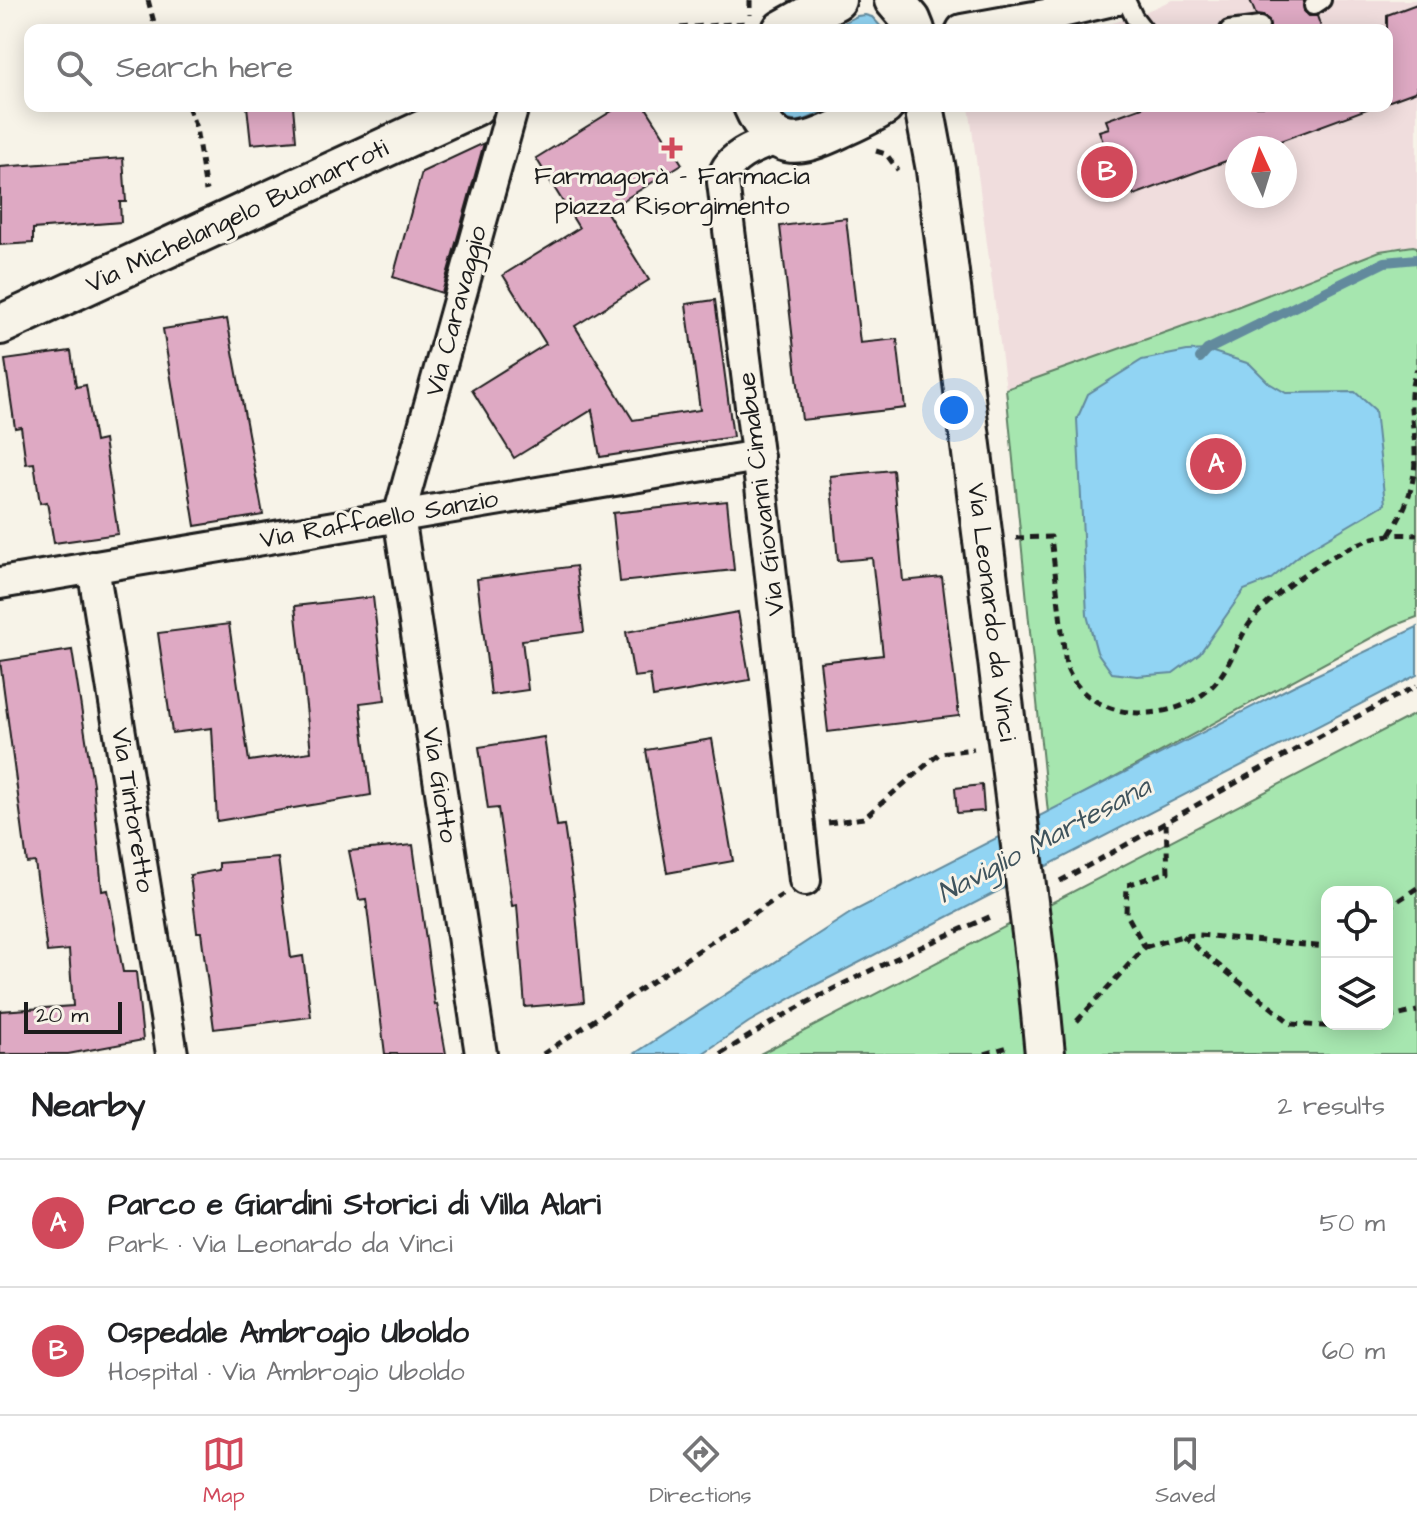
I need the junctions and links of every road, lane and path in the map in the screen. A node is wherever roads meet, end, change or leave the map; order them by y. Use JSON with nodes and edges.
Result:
{"nodes":[{"id":1,"x":148,"y":0,"type":"edge"},
{"id":2,"x":750,"y":0,"type":"edge"},
{"id":3,"x":836,"y":0,"type":"edge"},
{"id":4,"x":1113,"y":0,"type":"edge"},
{"id":5,"x":1126,"y":0,"type":"edge"},
{"id":6,"x":154,"y":24,"type":"edge"},
{"id":7,"x":744,"y":24,"type":"edge"},
{"id":8,"x":793,"y":24,"type":"edge"},
{"id":9,"x":995,"y":24,"type":"edge"},
{"id":10,"x":1139,"y":24,"type":"edge"},
{"id":11,"x":190,"y":112,"type":"edge"},
{"id":12,"x":462,"y":112,"type":"edge"},
{"id":13,"x":511,"y":112,"type":"edge"},
{"id":14,"x":756,"y":112,"type":"edge"},
{"id":15,"x":873,"y":112,"type":"edge"},
{"id":16,"x":885,"y":112,"type":"edge"},
{"id":17,"x":925,"y":112,"type":"edge"},
{"id":18,"x":777,"y":139,"type":"junction"},
{"id":19,"x":936,"y":170,"type":"junction"},
{"id":20,"x":208,"y":202,"type":"dead end"},
{"id":21,"x":0,"y":325,"type":"edge"},
{"id":22,"x":1417,"y":369,"type":"edge"},
{"id":23,"x":758,"y":456,"type":"junction"},
{"id":24,"x":399,"y":516,"type":"junction"},
{"id":25,"x":1389,"y":535,"type":"junction"},
{"id":26,"x":1417,"y":535,"type":"edge"},
{"id":27,"x":983,"y":540,"type":"junction"},
{"id":28,"x":93,"y":567,"type":"junction"},
{"id":29,"x":0,"y":583,"type":"edge"},
{"id":30,"x":1417,"y":686,"type":"edge"},
{"id":31,"x":984,"y":748,"type":"dead end"},
{"id":32,"x":1166,"y":824,"type":"junction"},
{"id":33,"x":799,"y":826,"type":"junction"},
{"id":34,"x":805,"y":880,"type":"joint"},
{"id":35,"x":1059,"y":882,"type":"dead end"},
{"id":36,"x":1417,"y":888,"type":"edge"},
{"id":37,"x":1393,"y":904,"type":"edge"},
{"id":38,"x":1005,"y":910,"type":"dead end"},
{"id":39,"x":1182,"y":936,"type":"junction"},
{"id":40,"x":1321,"y":946,"type":"edge"},
{"id":41,"x":1145,"y":947,"type":"junction"},
{"id":42,"x":1417,"y":1011,"type":"edge"},
{"id":43,"x":1393,"y":1017,"type":"edge"},
{"id":44,"x":1321,"y":1026,"type":"edge"},
{"id":45,"x":1044,"y":1048,"type":"edge"},
{"id":46,"x":172,"y":1054,"type":"edge"},
{"id":47,"x":481,"y":1054,"type":"edge"},
{"id":48,"x":543,"y":1054,"type":"edge"},
{"id":49,"x":721,"y":1054,"type":"edge"},
{"id":50,"x":985,"y":1054,"type":"edge"}],
"edges":[{"from":1,"to":6,"type":"path"},
{"from":2,"to":7,"type":"path"},
{"from":3,"to":8,"type":"street"},
{"from":4,"to":9,"type":"street"},
{"from":5,"to":10,"type":"lane"},
{"from":11,"to":20,"type":"path"},
{"from":12,"to":21,"type":"street","name":"Via Michelangelo Buonarroti"},
{"from":13,"to":24,"type":"street","name":"Via Caravaggio"},
{"from":14,"to":18,"type":"street"},
{"from":15,"to":18,"type":"street"},
{"from":16,"to":19,"type":"street"},
{"from":17,"to":19,"type":"street","name":"Via Leonardo da Vinci"},
{"from":18,"to":23,"type":"street","name":"Via Giovanni Cimabue"},
{"from":19,"to":27,"type":"street","name":"Via Leonardo da Vinci"},
{"from":22,"to":25,"type":"path"},
{"from":23,"to":24,"type":"street","name":"Via Raffaello Sanzio"},
{"from":23,"to":33,"type":"street","name":"Via Giovanni Cimabue"},
{"from":24,"to":28,"type":"street","name":"Via Raffaello Sanzio"},
{"from":24,"to":47,"type":"street","name":"Via Giotto"},
{"from":25,"to":26,"type":"path"},
{"from":25,"to":27,"type":"path"},
{"from":27,"to":45,"type":"street","name":"Via Leonardo da Vinci","bridge":true},
{"from":28,"to":29,"type":"street","name":"Via Raffaello Sanzio"},
{"from":28,"to":46,"type":"street","name":"Via Tintoretto"},
{"from":30,"to":32,"type":"path"},
{"from":31,"to":33,"type":"path"},
{"from":32,"to":35,"type":"path"},
{"from":32,"to":41,"type":"path"},
{"from":33,"to":34,"type":"street","name":"Via Giovanni Cimabue"},
{"from":34,"to":48,"type":"path"},
{"from":36,"to":37,"type":"path"},
{"from":38,"to":49,"type":"path"},
{"from":39,"to":40,"type":"path"},
{"from":39,"to":41,"type":"path"},
{"from":39,"to":44,"type":"path"},
{"from":41,"to":45,"type":"path"},
{"from":42,"to":43,"type":"path"},
{"from":45,"to":50,"type":"path"}]}
